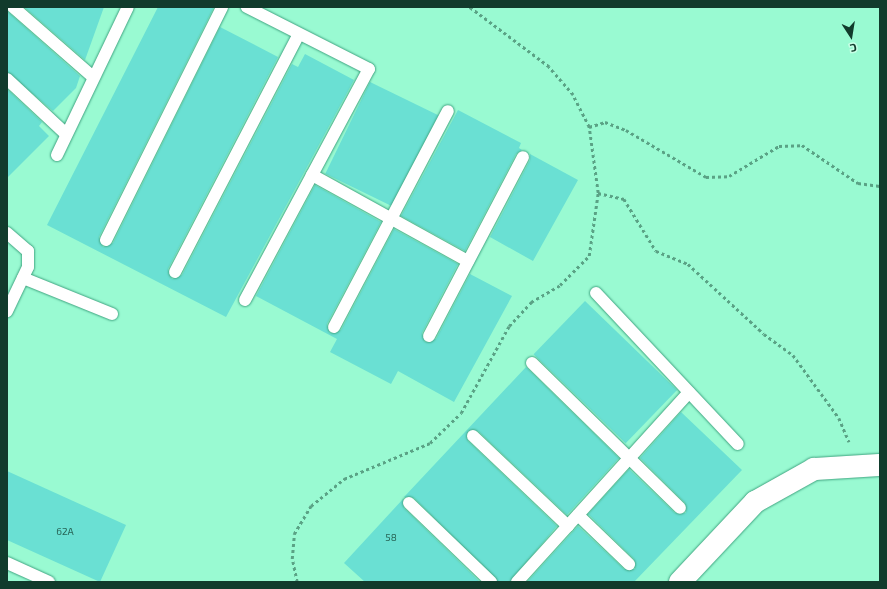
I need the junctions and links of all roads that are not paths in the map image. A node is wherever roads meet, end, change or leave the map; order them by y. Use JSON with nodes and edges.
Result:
{"nodes":[{"id":1,"x":12,"y":7,"type":"edge"},
{"id":2,"x":128,"y":7,"type":"edge"},
{"id":3,"x":222,"y":7,"type":"edge"},
{"id":4,"x":247,"y":7,"type":"edge"},
{"id":5,"x":299,"y":34,"type":"junction"},
{"id":6,"x":93,"y":77,"type":"junction"},
{"id":7,"x":7,"y":79,"type":"edge"},
{"id":8,"x":448,"y":111,"type":"dead end"},
{"id":9,"x":66,"y":134,"type":"junction"},
{"id":10,"x":57,"y":155,"type":"dead end"},
{"id":11,"x":523,"y":157,"type":"dead end"},
{"id":12,"x":312,"y":175,"type":"junction"},
{"id":13,"x":391,"y":219,"type":"junction"},
{"id":14,"x":7,"y":233,"type":"edge"},
{"id":15,"x":106,"y":240,"type":"dead end"},
{"id":16,"x":468,"y":261,"type":"junction"},
{"id":17,"x":175,"y":272,"type":"dead end"},
{"id":18,"x":23,"y":278,"type":"junction"},
{"id":19,"x":596,"y":293,"type":"dead end"},
{"id":20,"x":245,"y":300,"type":"dead end"},
{"id":21,"x":7,"y":311,"type":"edge"},
{"id":22,"x":112,"y":314,"type":"dead end"},
{"id":23,"x":334,"y":327,"type":"dead end"},
{"id":24,"x":429,"y":336,"type":"dead end"},
{"id":25,"x":532,"y":363,"type":"dead end"},
{"id":26,"x":688,"y":392,"type":"junction"},
{"id":27,"x":473,"y":436,"type":"dead end"},
{"id":28,"x":738,"y":444,"type":"dead end"},
{"id":29,"x":630,"y":457,"type":"junction"},
{"id":30,"x":870,"y":465,"type":"edge"},
{"id":31,"x":409,"y":503,"type":"dead end"},
{"id":32,"x":680,"y":508,"type":"dead end"},
{"id":33,"x":578,"y":515,"type":"junction"},
{"id":34,"x":568,"y":526,"type":"junction"},
{"id":35,"x":7,"y":563,"type":"edge"},
{"id":36,"x":629,"y":564,"type":"dead end"},
{"id":37,"x":522,"y":580,"type":"edge"},
{"id":38,"x":49,"y":582,"type":"edge"},
{"id":39,"x":491,"y":582,"type":"edge"},
{"id":40,"x":680,"y":582,"type":"edge"}],
"edges":[{"from":1,"to":6,"type":"lane"},
{"from":2,"to":6,"type":"lane"},
{"from":3,"to":15,"type":"lane"},
{"from":4,"to":5,"type":"lane"},
{"from":5,"to":12,"type":"lane"},
{"from":5,"to":17,"type":"lane"},
{"from":6,"to":9,"type":"lane"},
{"from":7,"to":9,"type":"lane"},
{"from":8,"to":13,"type":"lane"},
{"from":9,"to":10,"type":"lane"},
{"from":11,"to":16,"type":"lane"},
{"from":12,"to":13,"type":"lane"},
{"from":12,"to":20,"type":"lane"},
{"from":13,"to":16,"type":"lane"},
{"from":13,"to":23,"type":"lane"},
{"from":14,"to":18,"type":"lane"},
{"from":16,"to":24,"type":"lane"},
{"from":18,"to":21,"type":"lane"},
{"from":18,"to":22,"type":"lane"},
{"from":19,"to":26,"type":"lane"},
{"from":25,"to":29,"type":"lane"},
{"from":26,"to":28,"type":"lane"},
{"from":26,"to":29,"type":"lane"},
{"from":27,"to":34,"type":"lane"},
{"from":29,"to":32,"type":"lane"},
{"from":29,"to":33,"type":"lane"},
{"from":30,"to":40,"type":"street"},
{"from":31,"to":39,"type":"lane"},
{"from":33,"to":34,"type":"lane"},
{"from":33,"to":36,"type":"lane"},
{"from":34,"to":37,"type":"lane"},
{"from":35,"to":38,"type":"lane"}]}
